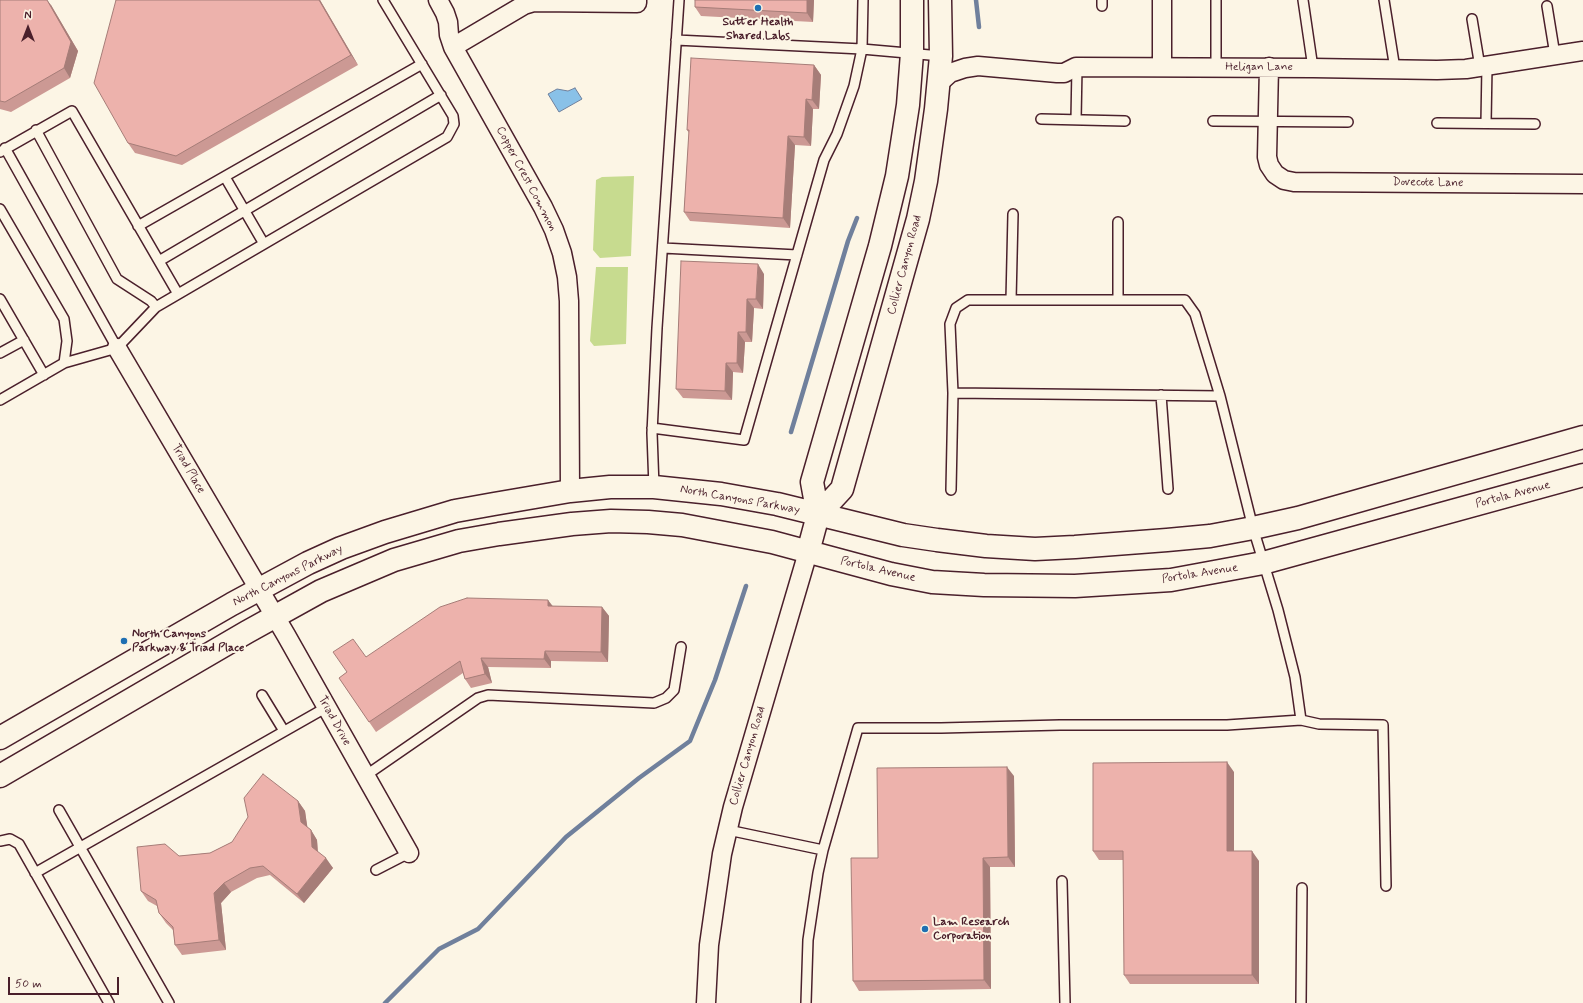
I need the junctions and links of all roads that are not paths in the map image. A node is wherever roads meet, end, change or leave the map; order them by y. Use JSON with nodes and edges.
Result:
{"nodes":[{"id":1,"x":383,"y":0,"type":"edge"},
{"id":2,"x":438,"y":0,"type":"edge"},
{"id":3,"x":637,"y":0,"type":"edge"},
{"id":4,"x":679,"y":0,"type":"edge"},
{"id":5,"x":863,"y":0,"type":"edge"},
{"id":6,"x":912,"y":0,"type":"edge"},
{"id":7,"x":940,"y":0,"type":"edge"},
{"id":8,"x":1162,"y":0,"type":"edge"},
{"id":9,"x":1216,"y":0,"type":"edge"},
{"id":10,"x":1303,"y":0,"type":"edge"},
{"id":11,"x":1384,"y":0,"type":"edge"},
{"id":12,"x":1547,"y":6,"type":"dead end"},
{"id":13,"x":1472,"y":18,"type":"dead end"},
{"id":14,"x":676,"y":40,"type":"junction"},
{"id":15,"x":453,"y":46,"type":"junction"},
{"id":16,"x":862,"y":49,"type":"junction"},
{"id":17,"x":1583,"y":51,"type":"edge"},
{"id":18,"x":912,"y":53,"type":"junction"},
{"id":19,"x":1555,"y":55,"type":"junction"},
{"id":20,"x":941,"y":56,"type":"junction"},
{"id":21,"x":422,"y":64,"type":"junction"},
{"id":22,"x":1077,"y":67,"type":"junction"},
{"id":23,"x":1162,"y":67,"type":"junction"},
{"id":24,"x":1216,"y":67,"type":"junction"},
{"id":25,"x":1269,"y":67,"type":"junction"},
{"id":26,"x":1483,"y":67,"type":"junction"},
{"id":27,"x":1314,"y":68,"type":"junction"},
{"id":28,"x":1395,"y":69,"type":"junction"},
{"id":29,"x":939,"y":83,"type":"junction"},
{"id":30,"x":441,"y":95,"type":"junction"},
{"id":31,"x":1041,"y":120,"type":"dead end"},
{"id":32,"x":1076,"y":120,"type":"junction"},
{"id":33,"x":1125,"y":121,"type":"dead end"},
{"id":34,"x":1213,"y":121,"type":"dead end"},
{"id":35,"x":1268,"y":122,"type":"junction"},
{"id":36,"x":1348,"y":122,"type":"dead end"},
{"id":37,"x":1437,"y":123,"type":"dead end"},
{"id":38,"x":1486,"y":123,"type":"junction"},
{"id":39,"x":1535,"y":124,"type":"dead end"},
{"id":40,"x":36,"y":130,"type":"junction"},
{"id":41,"x":3,"y":150,"type":"edge"},
{"id":42,"x":225,"y":176,"type":"junction"},
{"id":43,"x":1583,"y":184,"type":"edge"},
{"id":44,"x":0,"y":209,"type":"edge"},
{"id":45,"x":245,"y":211,"type":"junction"},
{"id":46,"x":1013,"y":214,"type":"dead end"},
{"id":47,"x":1118,"y":222,"type":"dead end"},
{"id":48,"x":138,"y":226,"type":"junction"},
{"id":49,"x":264,"y":244,"type":"junction"},
{"id":50,"x":663,"y":248,"type":"junction"},
{"id":51,"x":797,"y":255,"type":"junction"},
{"id":52,"x":159,"y":261,"type":"junction"},
{"id":53,"x":178,"y":294,"type":"junction"},
{"id":54,"x":1011,"y":300,"type":"junction"},
{"id":55,"x":1118,"y":300,"type":"junction"},
{"id":56,"x":1,"y":303,"type":"edge"},
{"id":57,"x":156,"y":308,"type":"junction"},
{"id":58,"x":24,"y":340,"type":"junction"},
{"id":59,"x":117,"y":348,"type":"junction"},
{"id":60,"x":0,"y":353,"type":"edge"},
{"id":61,"x":64,"y":363,"type":"junction"},
{"id":62,"x":44,"y":375,"type":"junction"},
{"id":63,"x":953,"y":392,"type":"junction"},
{"id":64,"x":1161,"y":395,"type":"junction"},
{"id":65,"x":1220,"y":396,"type":"junction"},
{"id":66,"x":0,"y":400,"type":"edge"},
{"id":67,"x":652,"y":428,"type":"junction"},
{"id":68,"x":1583,"y":437,"type":"edge"},
{"id":69,"x":1583,"y":475,"type":"edge"},
{"id":70,"x":654,"y":487,"type":"junction"},
{"id":71,"x":1168,"y":489,"type":"dead end"},
{"id":72,"x":570,"y":490,"type":"junction"},
{"id":73,"x":950,"y":490,"type":"dead end"},
{"id":74,"x":818,"y":515,"type":"junction"},
{"id":75,"x":1253,"y":528,"type":"junction"},
{"id":76,"x":808,"y":552,"type":"junction"},
{"id":77,"x":1263,"y":563,"type":"junction"},
{"id":78,"x":259,"y":589,"type":"junction"},
{"id":79,"x":275,"y":617,"type":"junction"},
{"id":80,"x":681,"y":647,"type":"dead end"},
{"id":81,"x":262,"y":696,"type":"dead end"},
{"id":82,"x":327,"y":707,"type":"junction"},
{"id":83,"x":1301,"y":720,"type":"junction"},
{"id":84,"x":284,"y":731,"type":"junction"},
{"id":85,"x":0,"y":738,"type":"edge"},
{"id":86,"x":0,"y":776,"type":"edge"},
{"id":87,"x":365,"y":776,"type":"junction"},
{"id":88,"x":59,"y":810,"type":"dead end"},
{"id":89,"x":728,"y":830,"type":"junction"},
{"id":90,"x":0,"y":841,"type":"edge"},
{"id":91,"x":80,"y":847,"type":"junction"},
{"id":92,"x":823,"y":850,"type":"junction"},
{"id":93,"x":409,"y":852,"type":"joint"},
{"id":94,"x":376,"y":870,"type":"dead end"},
{"id":95,"x":35,"y":873,"type":"junction"},
{"id":96,"x":1062,"y":881,"type":"dead end"},
{"id":97,"x":1386,"y":886,"type":"dead end"},
{"id":98,"x":1302,"y":888,"type":"dead end"},
{"id":99,"x":109,"y":1003,"type":"edge"},
{"id":100,"x":169,"y":1003,"type":"edge"},
{"id":101,"x":706,"y":1003,"type":"edge"},
{"id":102,"x":806,"y":1003,"type":"edge"},
{"id":103,"x":1065,"y":1003,"type":"edge"},
{"id":104,"x":1301,"y":1003,"type":"edge"}],
"edges":[{"from":1,"to":21,"type":"lane"},
{"from":2,"to":15,"type":"street","name":"Copper Crest Common"},
{"from":3,"to":15,"type":"street"},
{"from":4,"to":14,"type":"lane"},
{"from":5,"to":16,"type":"lane"},
{"from":6,"to":18,"type":"main road","name":"Collier Canyon Road"},
{"from":7,"to":20,"type":"main road","name":"Collier Canyon Road"},
{"from":8,"to":23,"type":"street"},
{"from":9,"to":24,"type":"lane"},
{"from":10,"to":27,"type":"lane"},
{"from":11,"to":28,"type":"lane"},
{"from":12,"to":19,"type":"lane"},
{"from":13,"to":26,"type":"lane"},
{"from":14,"to":16,"type":"lane"},
{"from":14,"to":50,"type":"lane"},
{"from":15,"to":72,"type":"street","name":"Copper Crest Common"},
{"from":16,"to":18,"type":"lane"},
{"from":16,"to":51,"type":"lane"},
{"from":17,"to":19,"type":"street","name":"Heligan Lane"},
{"from":18,"to":20,"type":"lane"},
{"from":18,"to":74,"type":"main road","name":"Collier Canyon Road"},
{"from":19,"to":26,"type":"street","name":"Heligan Lane"},
{"from":20,"to":29,"type":"main road","name":"Collier Canyon Road"},
{"from":21,"to":30,"type":"lane"},
{"from":21,"to":42,"type":"lane"},
{"from":22,"to":23,"type":"street","name":"Heligan Lane"},
{"from":22,"to":29,"type":"street","name":"Heligan Lane"},
{"from":22,"to":32,"type":"lane"},
{"from":23,"to":24,"type":"street","name":"Heligan Lane"},
{"from":24,"to":25,"type":"street","name":"Heligan Lane"},
{"from":25,"to":27,"type":"street","name":"Heligan Lane"},
{"from":25,"to":35,"type":"street"},
{"from":26,"to":28,"type":"street","name":"Heligan Lane"},
{"from":26,"to":38,"type":"lane"},
{"from":27,"to":28,"type":"street","name":"Heligan Lane"},
{"from":29,"to":74,"type":"main road","name":"Collier Canyon Road"},
{"from":30,"to":45,"type":"lane"},
{"from":30,"to":49,"type":"lane"},
{"from":31,"to":32,"type":"lane"},
{"from":32,"to":33,"type":"lane"},
{"from":34,"to":35,"type":"lane"},
{"from":35,"to":36,"type":"lane"},
{"from":35,"to":43,"type":"street","name":"Dovecote Lane"},
{"from":37,"to":38,"type":"lane"},
{"from":38,"to":39,"type":"lane"},
{"from":40,"to":41,"type":"lane"},
{"from":40,"to":48,"type":"lane"},
{"from":40,"to":57,"type":"lane"},
{"from":41,"to":59,"type":"lane"},
{"from":42,"to":45,"type":"lane"},
{"from":42,"to":48,"type":"lane"},
{"from":44,"to":61,"type":"lane"},
{"from":45,"to":49,"type":"lane"},
{"from":45,"to":52,"type":"lane"},
{"from":46,"to":54,"type":"lane"},
{"from":47,"to":55,"type":"lane"},
{"from":48,"to":52,"type":"lane"},
{"from":49,"to":53,"type":"lane"},
{"from":50,"to":51,"type":"lane"},
{"from":50,"to":67,"type":"lane"},
{"from":51,"to":67,"type":"lane"},
{"from":52,"to":53,"type":"lane"},
{"from":53,"to":57,"type":"lane"},
{"from":54,"to":55,"type":"lane"},
{"from":54,"to":63,"type":"lane"},
{"from":55,"to":65,"type":"lane"},
{"from":56,"to":58,"type":"lane"},
{"from":57,"to":59,"type":"lane"},
{"from":58,"to":60,"type":"lane"},
{"from":58,"to":62,"type":"lane"},
{"from":59,"to":61,"type":"lane"},
{"from":59,"to":78,"type":"street","name":"Triad Place"},
{"from":61,"to":62,"type":"lane"},
{"from":62,"to":66,"type":"lane"},
{"from":63,"to":64,"type":"lane"},
{"from":63,"to":73,"type":"lane"},
{"from":64,"to":65,"type":"lane"},
{"from":64,"to":71,"type":"lane"},
{"from":65,"to":75,"type":"lane"},
{"from":67,"to":70,"type":"lane"},
{"from":68,"to":75,"type":"main road"},
{"from":69,"to":77,"type":"main road","name":"Portola Avenue"},
{"from":70,"to":72,"type":"main road","name":"North Canyons Parkway"},
{"from":70,"to":74,"type":"main road","name":"North Canyons Parkway"},
{"from":72,"to":78,"type":"main road","name":"North Canyons Parkway"},
{"from":74,"to":75,"type":"main road"},
{"from":74,"to":76,"type":"main road","name":"Collier Canyon Road"},
{"from":75,"to":77,"type":"lane"},
{"from":76,"to":77,"type":"main road","name":"Portola Avenue"},
{"from":76,"to":79,"type":"main road"},
{"from":76,"to":89,"type":"street","name":"Collier Canyon Road"},
{"from":77,"to":83,"type":"lane"},
{"from":78,"to":79,"type":"street","name":"Triad Drive"},
{"from":78,"to":85,"type":"main road","name":"North Canyons Parkway"},
{"from":79,"to":82,"type":"street","name":"Triad Drive"},
{"from":79,"to":86,"type":"main road"},
{"from":80,"to":87,"type":"lane"},
{"from":81,"to":84,"type":"lane"},
{"from":82,"to":84,"type":"lane"},
{"from":82,"to":87,"type":"street","name":"Triad Drive"},
{"from":83,"to":92,"type":"lane"},
{"from":83,"to":97,"type":"lane"},
{"from":84,"to":91,"type":"lane"},
{"from":87,"to":93,"type":"street","name":"Triad Drive"},
{"from":88,"to":91,"type":"lane"},
{"from":89,"to":92,"type":"lane"},
{"from":89,"to":101,"type":"street","name":"Collier Canyon Road"},
{"from":90,"to":95,"type":"lane"},
{"from":91,"to":95,"type":"lane"},
{"from":91,"to":100,"type":"lane"},
{"from":92,"to":102,"type":"lane"},
{"from":93,"to":94,"type":"lane"},
{"from":95,"to":99,"type":"lane"},
{"from":96,"to":103,"type":"lane"},
{"from":98,"to":104,"type":"lane"}]}
